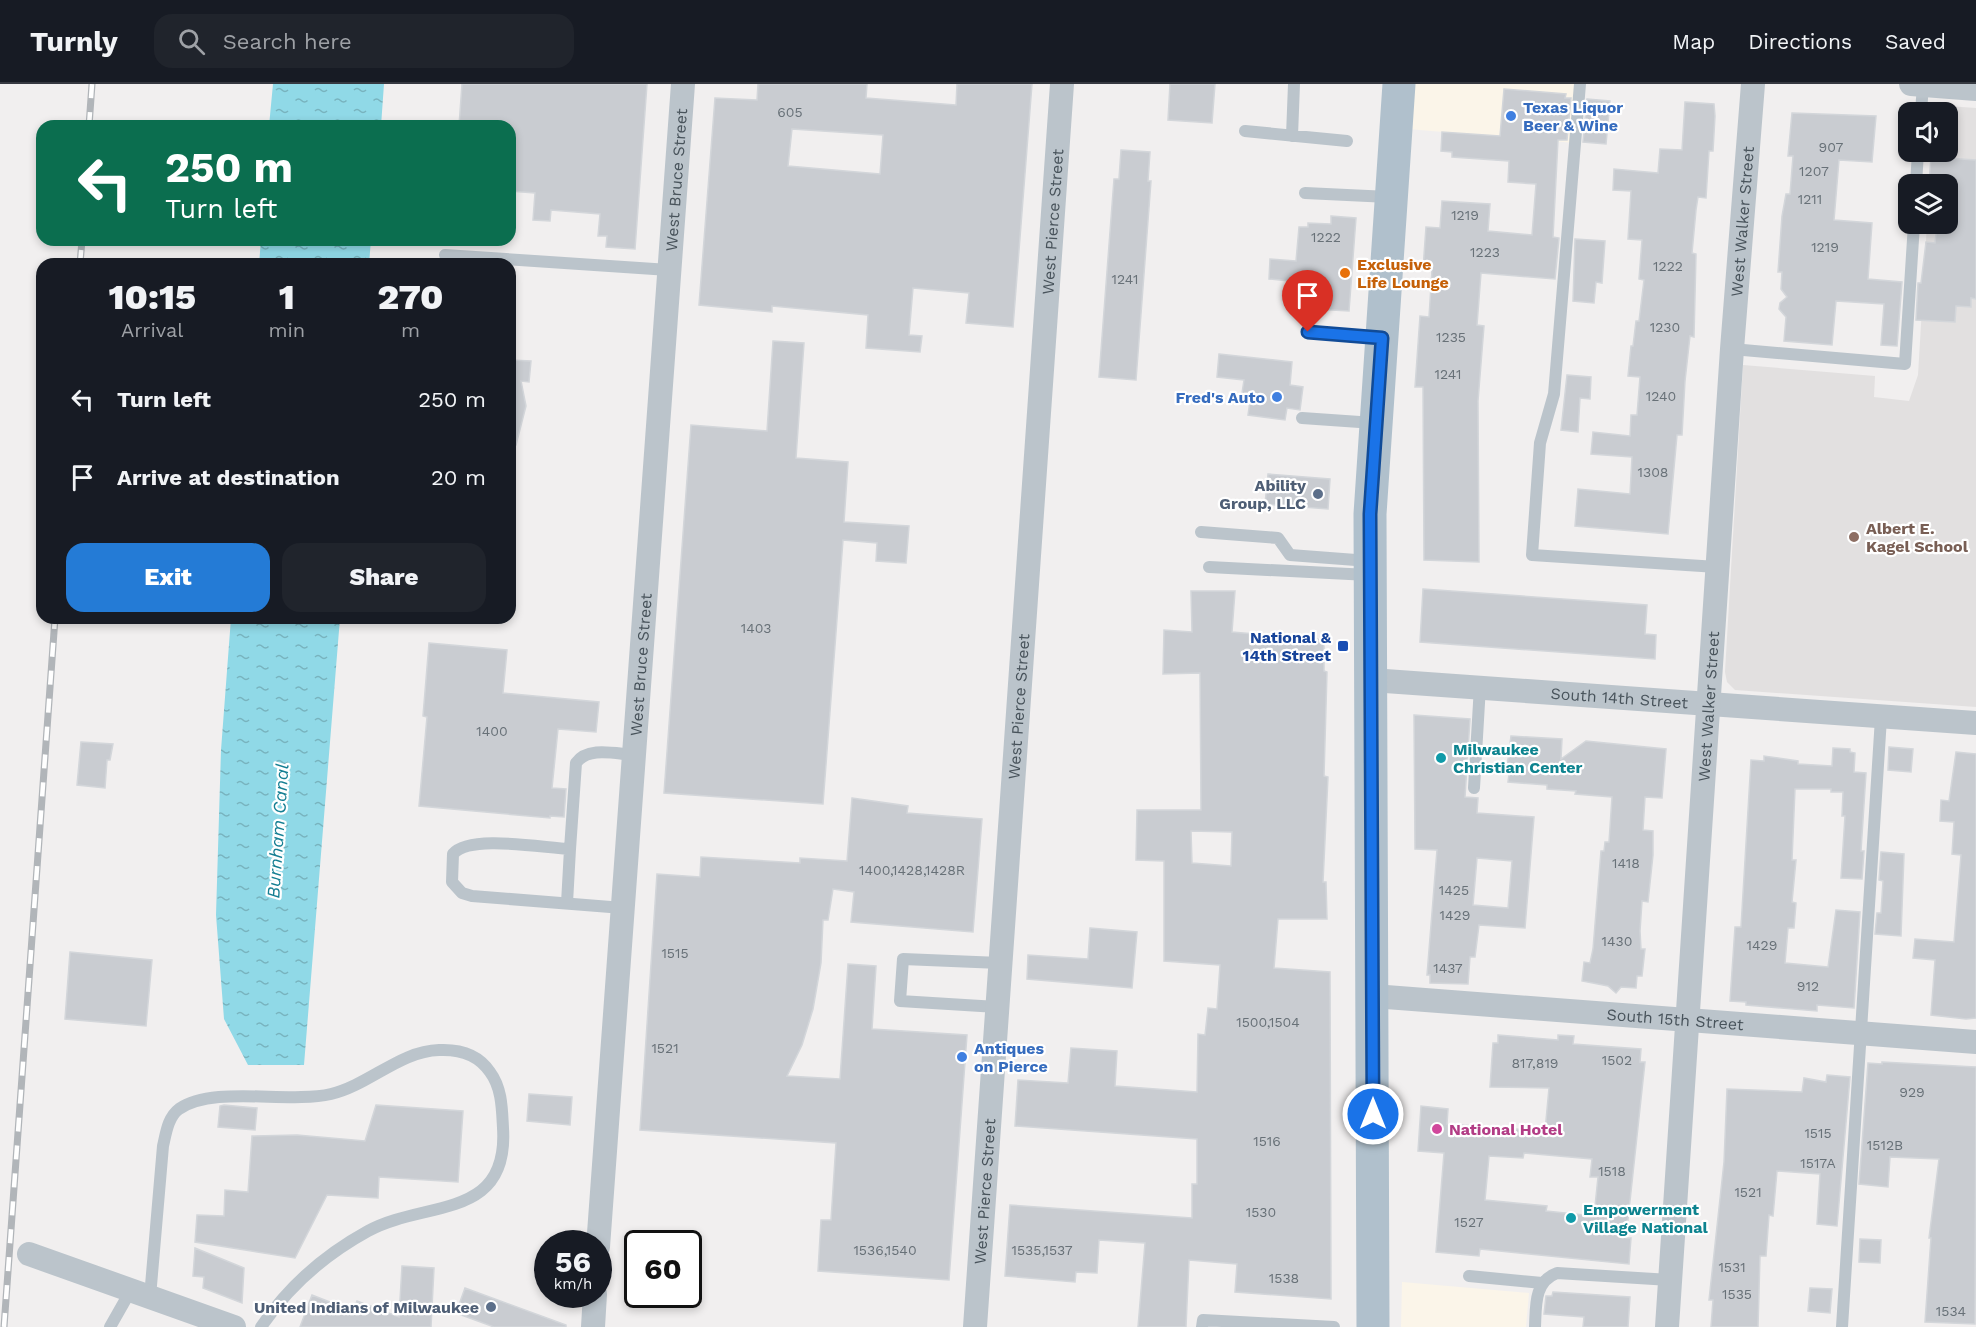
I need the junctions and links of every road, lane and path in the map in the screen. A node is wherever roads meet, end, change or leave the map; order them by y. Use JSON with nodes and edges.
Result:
{"nodes":[{"id":1,"x":683,"y":84,"type":"edge"},
{"id":2,"x":1062,"y":84,"type":"edge"},
{"id":3,"x":1294,"y":84,"type":"edge"},
{"id":4,"x":1399,"y":84,"type":"edge"},
{"id":5,"x":1580,"y":84,"type":"edge"},
{"id":6,"x":1752,"y":84,"type":"edge"},
{"id":7,"x":1917,"y":84,"type":"edge"},
{"id":8,"x":1976,"y":89,"type":"edge"},
{"id":9,"x":1920,"y":102,"type":"edge"},
{"id":10,"x":1245,"y":132,"type":"dead end"},
{"id":11,"x":1292,"y":135,"type":"junction"},
{"id":12,"x":1347,"y":141,"type":"dead end"},
{"id":13,"x":1305,"y":193,"type":"dead end"},
{"id":14,"x":1390,"y":197,"type":"junction"},
{"id":15,"x":1913,"y":234,"type":"edge"},
{"id":16,"x":446,"y":255,"type":"dead end"},
{"id":17,"x":491,"y":258,"type":"edge"},
{"id":18,"x":516,"y":260,"type":"edge"},
{"id":19,"x":669,"y":270,"type":"junction"},
{"id":20,"x":1308,"y":332,"type":"dead end"},
{"id":21,"x":1382,"y":338,"type":"junction"},
{"id":22,"x":1732,"y":349,"type":"junction"},
{"id":23,"x":1302,"y":418,"type":"dead end"},
{"id":24,"x":1374,"y":423,"type":"junction"},
{"id":25,"x":1202,"y":532,"type":"dead end"},
{"id":26,"x":1209,"y":567,"type":"dead end"},
{"id":27,"x":1717,"y":567,"type":"junction"},
{"id":28,"x":1370,"y":568,"type":"junction"},
{"id":29,"x":1371,"y":680,"type":"junction"},
{"id":30,"x":1480,"y":687,"type":"junction"},
{"id":31,"x":1708,"y":705,"type":"junction"},
{"id":32,"x":1881,"y":718,"type":"junction"},
{"id":33,"x":1976,"y":723,"type":"edge"},
{"id":34,"x":634,"y":755,"type":"junction"},
{"id":35,"x":1474,"y":788,"type":"dead end"},
{"id":36,"x":570,"y":849,"type":"junction"},
{"id":37,"x":567,"y":903,"type":"junction"},
{"id":38,"x":623,"y":908,"type":"junction"},
{"id":39,"x":1000,"y":963,"type":"junction"},
{"id":40,"x":1373,"y":996,"type":"junction"},
{"id":41,"x":997,"y":1007,"type":"junction"},
{"id":42,"x":1687,"y":1020,"type":"junction"},
{"id":43,"x":1861,"y":1034,"type":"junction"},
{"id":44,"x":1976,"y":1042,"type":"edge"},
{"id":45,"x":599,"y":1230,"type":"edge"},
{"id":46,"x":29,"y":1254,"type":"dead end"},
{"id":47,"x":1469,"y":1276,"type":"dead end"},
{"id":48,"x":1670,"y":1280,"type":"junction"},
{"id":49,"x":1542,"y":1283,"type":"junction"},
{"id":50,"x":140,"y":1294,"type":"junction"},
{"id":51,"x":594,"y":1308,"type":"edge"},
{"id":52,"x":1239,"y":1324,"type":"edge"},
{"id":53,"x":111,"y":1327,"type":"edge"},
{"id":54,"x":231,"y":1327,"type":"edge"},
{"id":55,"x":261,"y":1327,"type":"edge"},
{"id":56,"x":593,"y":1327,"type":"edge"},
{"id":57,"x":975,"y":1327,"type":"edge"},
{"id":58,"x":1202,"y":1327,"type":"edge"},
{"id":59,"x":1334,"y":1327,"type":"edge"},
{"id":60,"x":1373,"y":1327,"type":"edge"},
{"id":61,"x":1535,"y":1327,"type":"edge"},
{"id":62,"x":1667,"y":1327,"type":"edge"},
{"id":63,"x":1842,"y":1327,"type":"edge"}],
"edges":[{"from":1,"to":19,"type":"street","name":"West Bruce Street"},
{"from":2,"to":39,"type":"street","name":"West Pierce Street"},
{"from":3,"to":11,"type":"lane"},
{"from":4,"to":14,"type":"main road"},
{"from":5,"to":27,"type":"lane"},
{"from":6,"to":22,"type":"street","name":"West Walker Street"},
{"from":7,"to":8,"type":"street"},
{"from":7,"to":9,"type":"lane"},
{"from":10,"to":11,"type":"lane"},
{"from":11,"to":12,"type":"lane"},
{"from":13,"to":14,"type":"lane"},
{"from":14,"to":21,"type":"main road"},
{"from":15,"to":22,"type":"lane"},
{"from":16,"to":17,"type":"lane"},
{"from":18,"to":19,"type":"lane"},
{"from":19,"to":34,"type":"street","name":"West Bruce Street"},
{"from":20,"to":21,"type":"lane"},
{"from":21,"to":24,"type":"main road"},
{"from":22,"to":27,"type":"street","name":"West Walker Street"},
{"from":23,"to":24,"type":"lane"},
{"from":24,"to":28,"type":"main road"},
{"from":25,"to":28,"type":"lane"},
{"from":26,"to":28,"type":"lane"},
{"from":27,"to":31,"type":"street","name":"West Walker Street"},
{"from":28,"to":29,"type":"main road"},
{"from":29,"to":30,"type":"street","name":"South 14th Street"},
{"from":29,"to":40,"type":"main road"},
{"from":30,"to":31,"type":"street","name":"South 14th Street"},
{"from":30,"to":35,"type":"lane"},
{"from":31,"to":32,"type":"street","name":"South 14th Street"},
{"from":31,"to":42,"type":"street","name":"West Walker Street"},
{"from":32,"to":33,"type":"street","name":"South 14th Street"},
{"from":32,"to":43,"type":"lane"},
{"from":34,"to":36,"type":"lane"},
{"from":34,"to":38,"type":"street","name":"West Bruce Street"},
{"from":36,"to":37,"type":"lane"},
{"from":36,"to":37,"type":"lane"},
{"from":37,"to":38,"type":"lane"},
{"from":38,"to":45,"type":"street","name":"West Bruce Street"},
{"from":39,"to":41,"type":"street","name":"West Pierce Street"},
{"from":39,"to":41,"type":"lane"},
{"from":40,"to":42,"type":"street","name":"South 15th Street"},
{"from":40,"to":60,"type":"main road"},
{"from":41,"to":57,"type":"street","name":"West Pierce Street"},
{"from":42,"to":43,"type":"street","name":"South 15th Street"},
{"from":42,"to":48,"type":"street","name":"West Walker Street"},
{"from":43,"to":44,"type":"street","name":"South 15th Street"},
{"from":43,"to":63,"type":"lane"},
{"from":46,"to":50,"type":"street"},
{"from":47,"to":49,"type":"lane"},
{"from":48,"to":49,"type":"lane"},
{"from":48,"to":62,"type":"street","name":"West Walker Street"},
{"from":49,"to":61,"type":"lane"},
{"from":50,"to":53,"type":"lane"},
{"from":50,"to":54,"type":"street"},
{"from":50,"to":55,"type":"lane"},
{"from":51,"to":56,"type":"street"},
{"from":52,"to":58,"type":"lane"},
{"from":52,"to":59,"type":"lane"}]}
